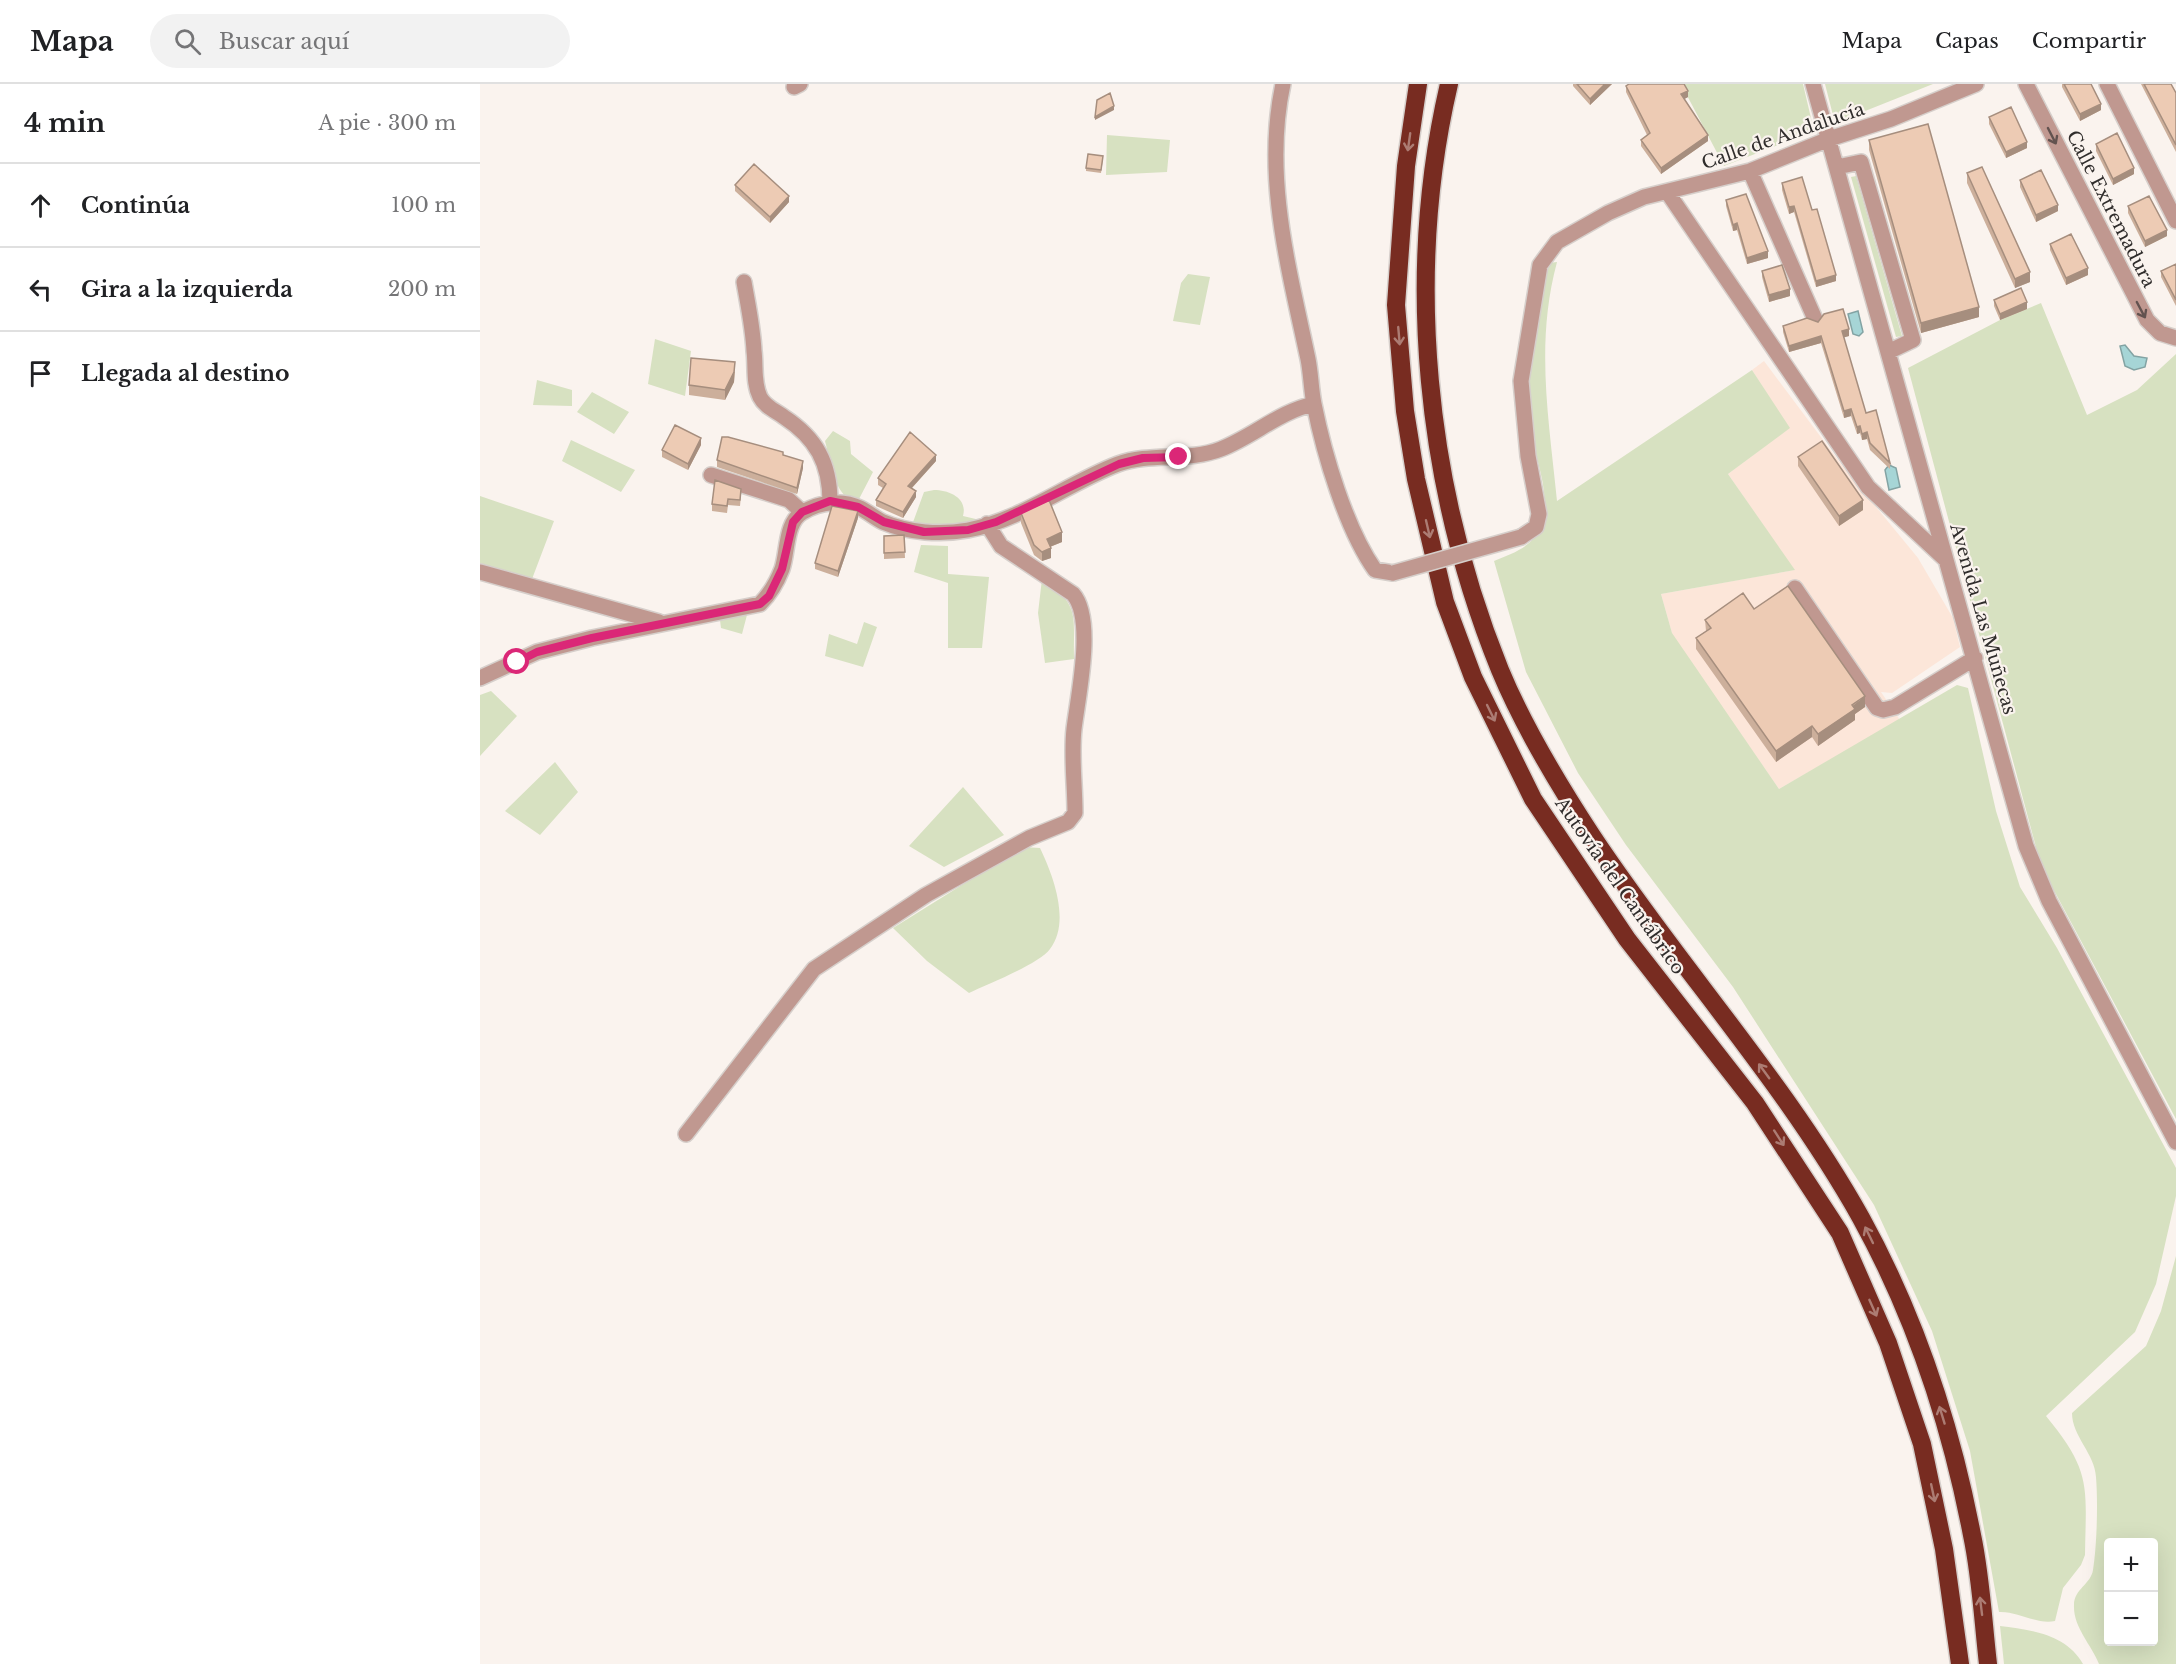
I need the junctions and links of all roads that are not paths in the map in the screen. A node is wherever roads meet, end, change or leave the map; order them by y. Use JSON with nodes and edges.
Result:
{"nodes":[{"id":1,"x":1283,"y":84,"type":"edge"},
{"id":2,"x":1418,"y":84,"type":"edge"},
{"id":3,"x":1449,"y":84,"type":"edge"},
{"id":4,"x":1813,"y":84,"type":"edge"},
{"id":5,"x":1976,"y":84,"type":"edge"},
{"id":6,"x":2026,"y":84,"type":"edge"},
{"id":7,"x":2107,"y":84,"type":"edge"},
{"id":8,"x":1829,"y":139,"type":"junction"},
{"id":9,"x":1837,"y":167,"type":"junction"},
{"id":10,"x":1750,"y":171,"type":"junction"},
{"id":11,"x":1668,"y":193,"type":"junction"},
{"id":12,"x":2176,"y":221,"type":"edge"},
{"id":13,"x":744,"y":282,"type":"dead end"},
{"id":14,"x":1815,"y":319,"type":"edge"},
{"id":15,"x":2176,"y":338,"type":"edge"},
{"id":16,"x":1888,"y":351,"type":"junction"},
{"id":17,"x":1314,"y":404,"type":"junction"},
{"id":18,"x":711,"y":475,"type":"dead end"},
{"id":19,"x":830,"y":501,"type":"junction"},
{"id":20,"x":802,"y":512,"type":"junction"},
{"id":21,"x":987,"y":524,"type":"junction"},
{"id":22,"x":1946,"y":560,"type":"junction"},
{"id":23,"x":480,"y":572,"type":"edge"},
{"id":24,"x":1795,"y":588,"type":"dead end"},
{"id":25,"x":662,"y":623,"type":"junction"},
{"id":26,"x":1975,"y":658,"type":"junction"},
{"id":27,"x":480,"y":678,"type":"edge"},
{"id":28,"x":686,"y":1134,"type":"dead end"},
{"id":29,"x":2176,"y":1142,"type":"edge"},
{"id":30,"x":1960,"y":1664,"type":"edge"},
{"id":31,"x":1988,"y":1664,"type":"edge"}],
"edges":[{"from":1,"to":17,"type":"street"},
{"from":2,"to":30,"type":"highway","name":"Autovía del Cantábrico","one_way":true},
{"from":31,"to":3,"type":"highway","name":"Autovía del Cantábrico","one_way":true},
{"from":4,"to":8,"type":"street","name":"Avenida Las Muñecas"},
{"from":5,"to":8,"type":"street","name":"Calle de Andalucía"},
{"from":6,"to":15,"type":"street","name":"Calle Extremadura","one_way":true},
{"from":7,"to":12,"type":"street"},
{"from":8,"to":9,"type":"street","name":"Avenida Las Muñecas"},
{"from":8,"to":10,"type":"street","name":"Calle de Andalucía"},
{"from":9,"to":16,"type":"street","name":"Avenida Las Muñecas"},
{"from":9,"to":16,"type":"street"},
{"from":10,"to":11,"type":"street","name":"Calle de Andalucía"},
{"from":10,"to":14,"type":"street"},
{"from":11,"to":17,"type":"street","name":"Calle de Andalucía","bridge":true},
{"from":11,"to":22,"type":"street"},
{"from":13,"to":19,"type":"street"},
{"from":16,"to":22,"type":"street","name":"Avenida Las Muñecas"},
{"from":17,"to":21,"type":"street"},
{"from":18,"to":20,"type":"street"},
{"from":19,"to":20,"type":"street"},
{"from":19,"to":21,"type":"street"},
{"from":20,"to":25,"type":"street"},
{"from":21,"to":28,"type":"street"},
{"from":22,"to":26,"type":"street","name":"Avenida Las Muñecas"},
{"from":23,"to":25,"type":"street"},
{"from":24,"to":26,"type":"street"},
{"from":25,"to":27,"type":"street"},
{"from":26,"to":29,"type":"street","name":"Avenida Las Muñecas"}]}
